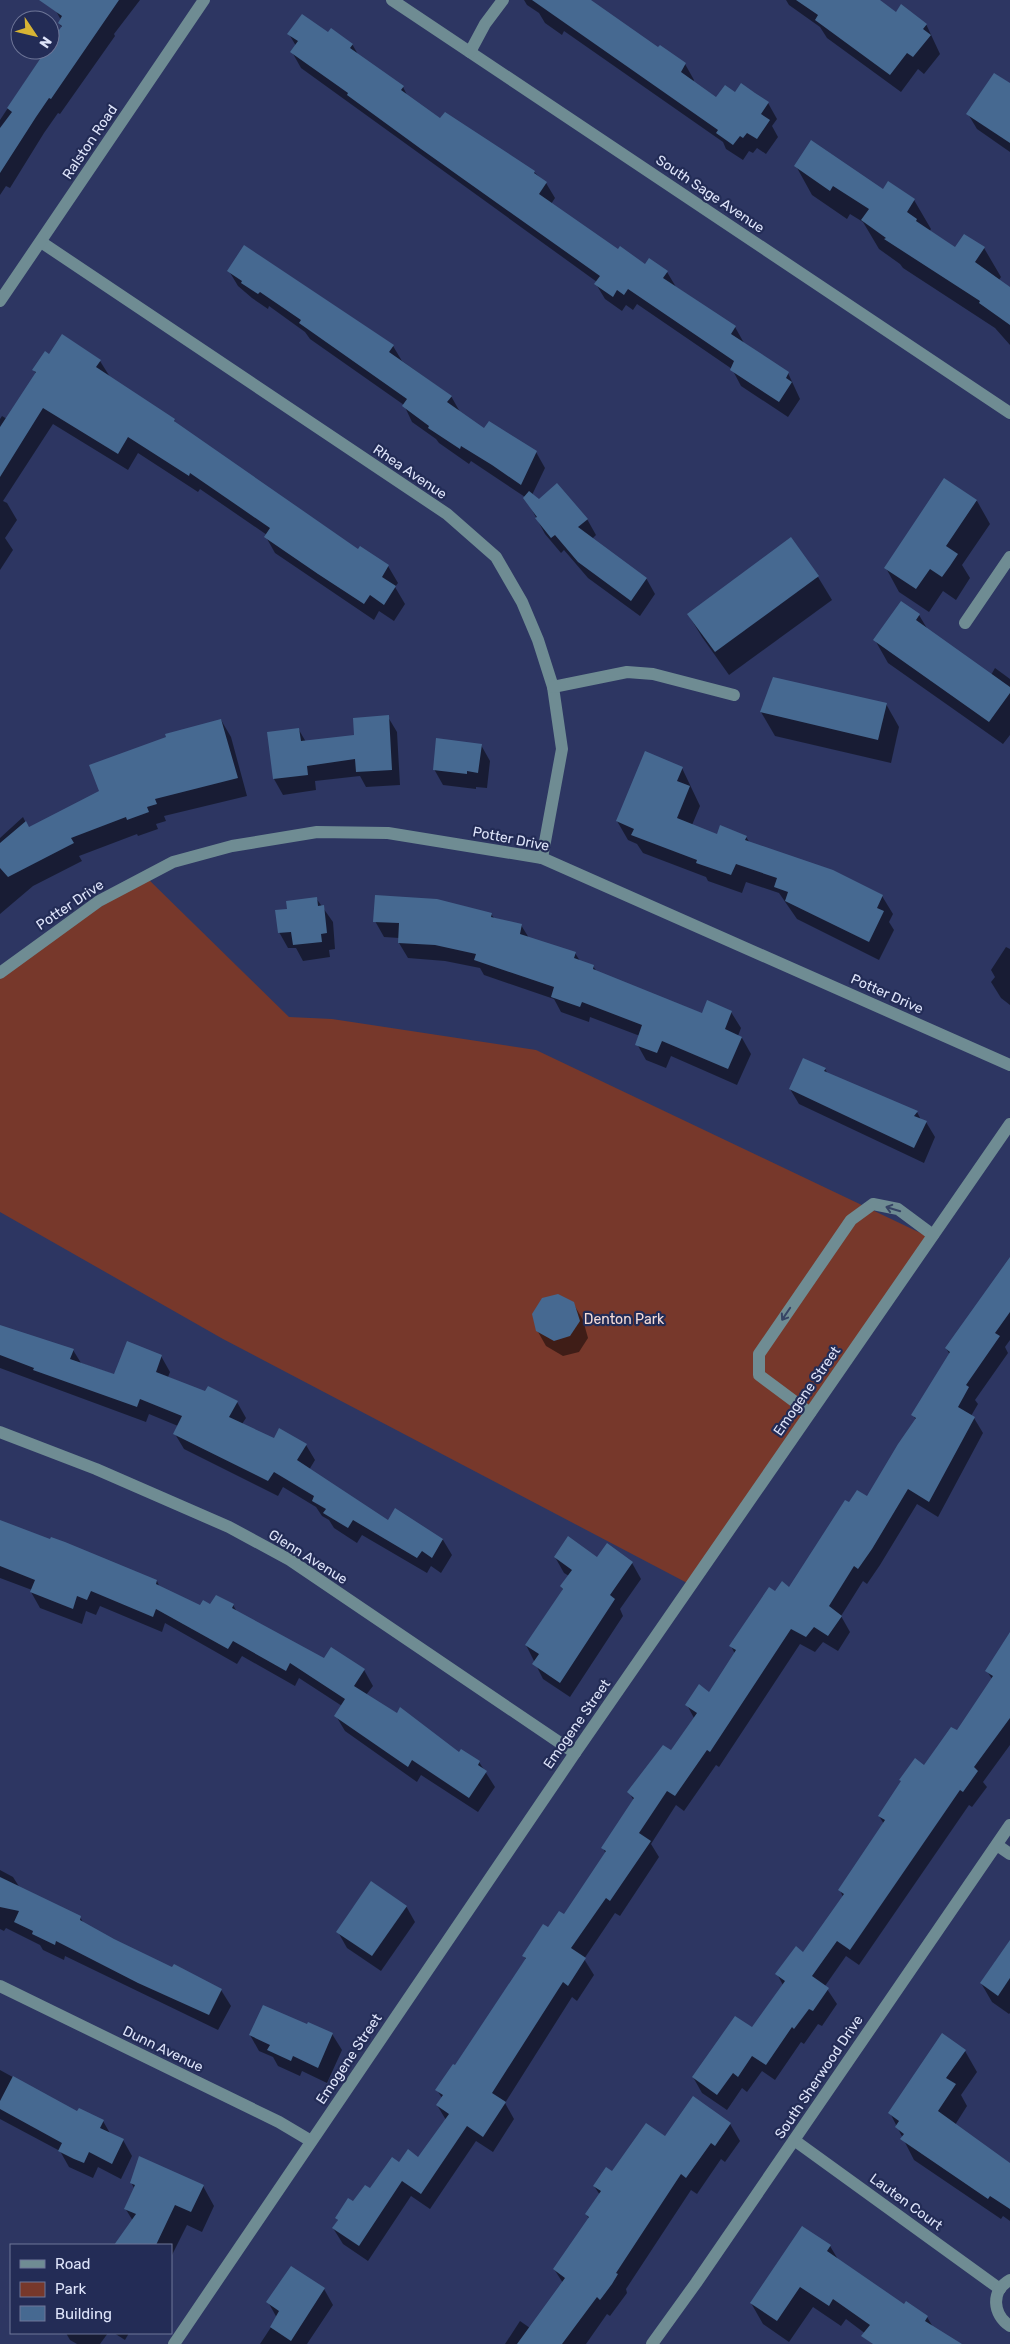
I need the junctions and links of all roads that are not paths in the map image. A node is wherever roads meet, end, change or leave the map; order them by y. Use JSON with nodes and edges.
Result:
{"nodes":[{"id":1,"x":204,"y":0,"type":"edge"},
{"id":2,"x":392,"y":0,"type":"edge"},
{"id":3,"x":502,"y":0,"type":"edge"},
{"id":4,"x":470,"y":52,"type":"junction"},
{"id":5,"x":41,"y":242,"type":"junction"},
{"id":6,"x":0,"y":301,"type":"edge"},
{"id":7,"x":1010,"y":413,"type":"edge"},
{"id":8,"x":1010,"y":557,"type":"edge"},
{"id":9,"x":964,"y":623,"type":"dead end"},
{"id":10,"x":553,"y":686,"type":"junction"},
{"id":11,"x":734,"y":695,"type":"dead end"},
{"id":12,"x":542,"y":858,"type":"junction"},
{"id":13,"x":0,"y":973,"type":"edge"},
{"id":14,"x":1010,"y":1065,"type":"edge"},
{"id":15,"x":1010,"y":1124,"type":"edge"},
{"id":16,"x":933,"y":1235,"type":"junction"},
{"id":17,"x":810,"y":1413,"type":"junction"},
{"id":18,"x":0,"y":1432,"type":"edge"},
{"id":19,"x":575,"y":1753,"type":"junction"},
{"id":20,"x":1010,"y":1825,"type":"edge"},
{"id":21,"x":997,"y":1845,"type":"junction"},
{"id":22,"x":1010,"y":1854,"type":"edge"},
{"id":23,"x":0,"y":1986,"type":"edge"},
{"id":24,"x":794,"y":2140,"type":"junction"},
{"id":25,"x":311,"y":2141,"type":"junction"},
{"id":26,"x":1010,"y":2280,"type":"edge"},
{"id":27,"x":1000,"y":2289,"type":"junction"},
{"id":28,"x":1010,"y":2326,"type":"edge"},
{"id":29,"x":174,"y":2344,"type":"edge"},
{"id":30,"x":652,"y":2344,"type":"edge"}],
"edges":[{"from":1,"to":5,"type":"street","name":"Ralston Road"},
{"from":2,"to":4,"type":"street","name":"South Sage Avenue"},
{"from":3,"to":4,"type":"street"},
{"from":4,"to":7,"type":"street","name":"South Sage Avenue"},
{"from":5,"to":6,"type":"street","name":"Ralston Road"},
{"from":5,"to":10,"type":"street","name":"Rhea Avenue"},
{"from":8,"to":9,"type":"street"},
{"from":10,"to":11,"type":"street"},
{"from":10,"to":12,"type":"street","name":"Rhea Avenue"},
{"from":12,"to":13,"type":"street","name":"Potter Drive"},
{"from":12,"to":14,"type":"street","name":"Potter Drive"},
{"from":15,"to":16,"type":"street","name":"Emogene Street"},
{"from":16,"to":17,"type":"street","name":"Emogene Street"},
{"from":16,"to":17,"type":"street","one_way":true},
{"from":17,"to":19,"type":"street","name":"Emogene Street"},
{"from":18,"to":19,"type":"street","name":"Glenn Avenue"},
{"from":19,"to":25,"type":"street","name":"Emogene Street"},
{"from":20,"to":21,"type":"street","name":"South Sherwood Drive"},
{"from":21,"to":22,"type":"street"},
{"from":21,"to":24,"type":"street","name":"South Sherwood Drive"},
{"from":23,"to":25,"type":"street","name":"Dunn Avenue"},
{"from":24,"to":27,"type":"street","name":"Lauten Court"},
{"from":24,"to":30,"type":"street","name":"South Sherwood Drive"},
{"from":25,"to":29,"type":"street","name":"Emogene Street"},
{"from":26,"to":27,"type":"street"},
{"from":27,"to":28,"type":"street"}]}
